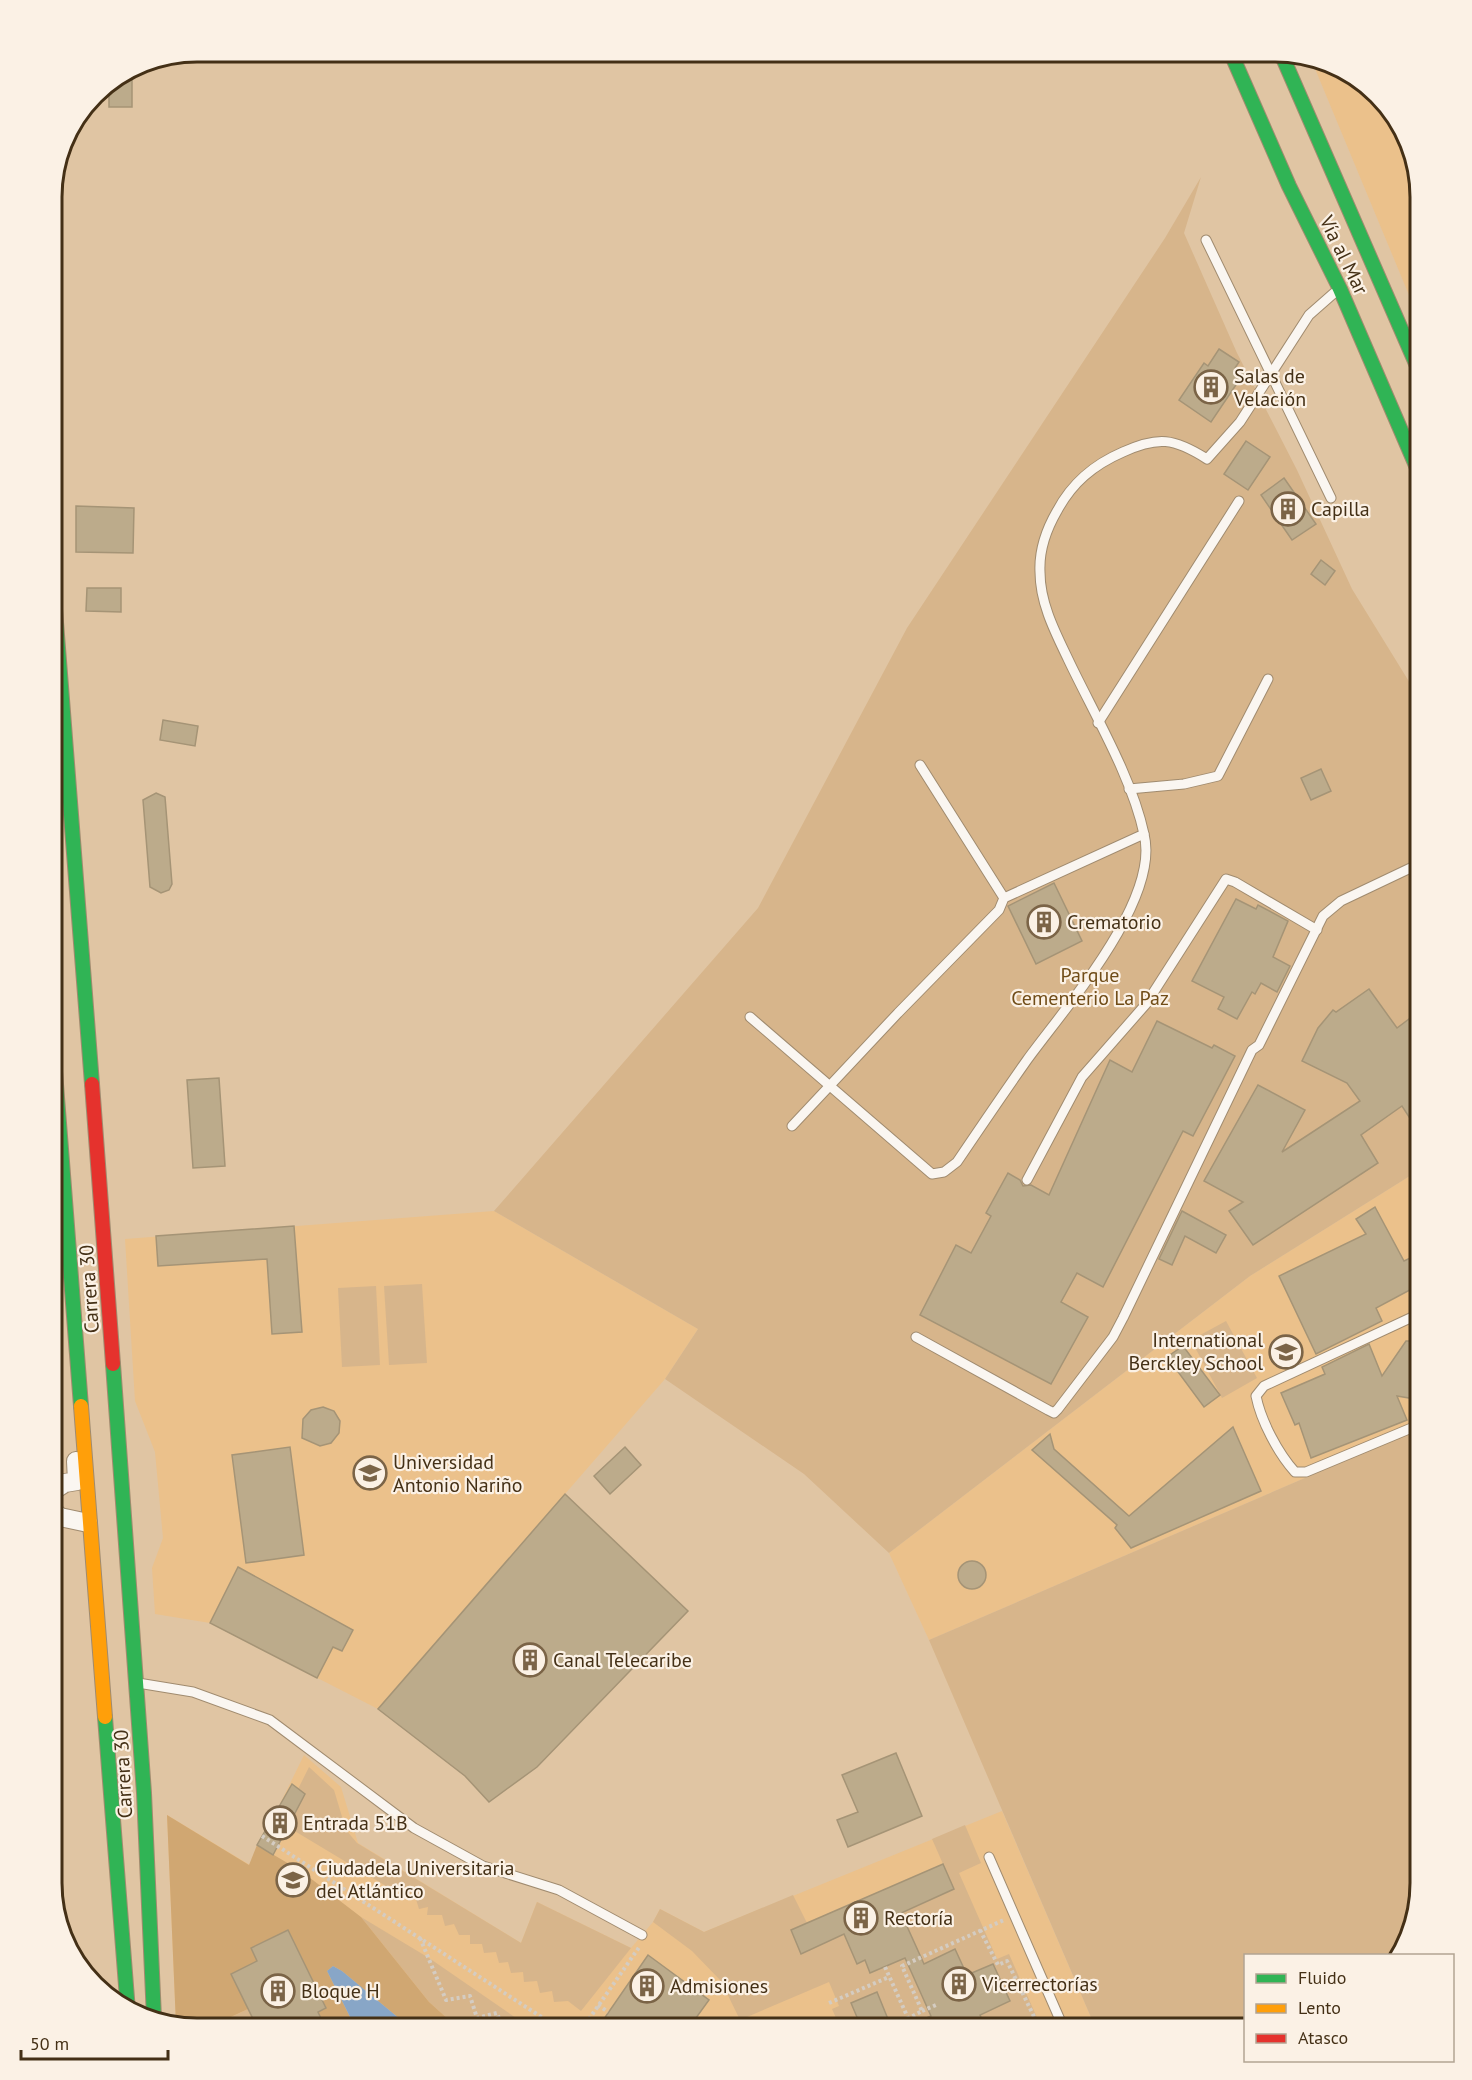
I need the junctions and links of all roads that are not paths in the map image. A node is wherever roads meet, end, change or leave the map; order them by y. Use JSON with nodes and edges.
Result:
{"nodes":[{"id":1,"x":1235,"y":62,"type":"edge"},
{"id":2,"x":1285,"y":62,"type":"edge"},
{"id":3,"x":1206,"y":240,"type":"dead end"},
{"id":4,"x":1340,"y":289,"type":"junction"},
{"id":5,"x":1411,"y":352,"type":"edge"},
{"id":6,"x":1270,"y":374,"type":"junction"},
{"id":7,"x":1411,"y":454,"type":"edge"},
{"id":8,"x":1331,"y":498,"type":"dead end"},
{"id":9,"x":1239,"y":501,"type":"dead end"},
{"id":10,"x":1268,"y":679,"type":"dead end"},
{"id":11,"x":1098,"y":723,"type":"junction"},
{"id":12,"x":62,"y":746,"type":"edge"},
{"id":13,"x":920,"y":765,"type":"dead end"},
{"id":14,"x":70,"y":781,"type":"junction"},
{"id":15,"x":62,"y":782,"type":"edge"},
{"id":16,"x":1129,"y":789,"type":"junction"},
{"id":17,"x":1144,"y":834,"type":"junction"},
{"id":18,"x":1411,"y":868,"type":"edge"},
{"id":19,"x":1004,"y":898,"type":"junction"},
{"id":20,"x":1317,"y":930,"type":"junction"},
{"id":21,"x":750,"y":1017,"type":"dead end"},
{"id":22,"x":832,"y":1086,"type":"junction"},
{"id":23,"x":792,"y":1126,"type":"dead end"},
{"id":24,"x":62,"y":1170,"type":"edge"},
{"id":25,"x":1027,"y":1180,"type":"dead end"},
{"id":26,"x":62,"y":1234,"type":"edge"},
{"id":27,"x":1411,"y":1318,"type":"edge"},
{"id":28,"x":916,"y":1337,"type":"dead end"},
{"id":29,"x":1411,"y":1428,"type":"edge"},
{"id":30,"x":62,"y":1485,"type":"edge"},
{"id":31,"x":62,"y":1517,"type":"edge"},
{"id":32,"x":88,"y":1523,"type":"junction"},
{"id":33,"x":137,"y":1683,"type":"junction"},
{"id":34,"x":989,"y":1857,"type":"dead end"},
{"id":35,"x":644,"y":1936,"type":"road end"},
{"id":36,"x":127,"y":1999,"type":"edge"},
{"id":37,"x":153,"y":2011,"type":"edge"},
{"id":38,"x":1059,"y":2018,"type":"edge"}],
"edges":[{"from":1,"to":4,"type":"main road","name":"Vía al Mar"},
{"from":2,"to":5,"type":"main road","name":"Vía al Mar"},
{"from":3,"to":6,"type":"lane"},
{"from":4,"to":6,"type":"lane"},
{"from":4,"to":7,"type":"main road","name":"Vía al Mar"},
{"from":6,"to":8,"type":"lane"},
{"from":6,"to":11,"type":"lane"},
{"from":9,"to":11,"type":"lane"},
{"from":10,"to":16,"type":"lane"},
{"from":11,"to":16,"type":"lane"},
{"from":12,"to":14,"type":"main road","name":"Carrera 30"},
{"from":13,"to":19,"type":"lane"},
{"from":14,"to":15,"type":"street"},
{"from":14,"to":33,"type":"main road","name":"Carrera 30"},
{"from":16,"to":17,"type":"lane"},
{"from":17,"to":19,"type":"lane"},
{"from":17,"to":22,"type":"lane"},
{"from":18,"to":20,"type":"lane"},
{"from":19,"to":22,"type":"lane"},
{"from":20,"to":25,"type":"lane"},
{"from":20,"to":28,"type":"lane"},
{"from":21,"to":22,"type":"lane"},
{"from":22,"to":23,"type":"lane"},
{"from":24,"to":32,"type":"main road","name":"Carrera 30"},
{"from":26,"to":30,"type":"street"},
{"from":27,"to":29,"type":"lane"},
{"from":31,"to":32,"type":"street"},
{"from":32,"to":36,"type":"main road","name":"Carrera 30"},
{"from":33,"to":35,"type":"lane"},
{"from":33,"to":37,"type":"main road","name":"Carrera 30"},
{"from":34,"to":38,"type":"lane"}]}
